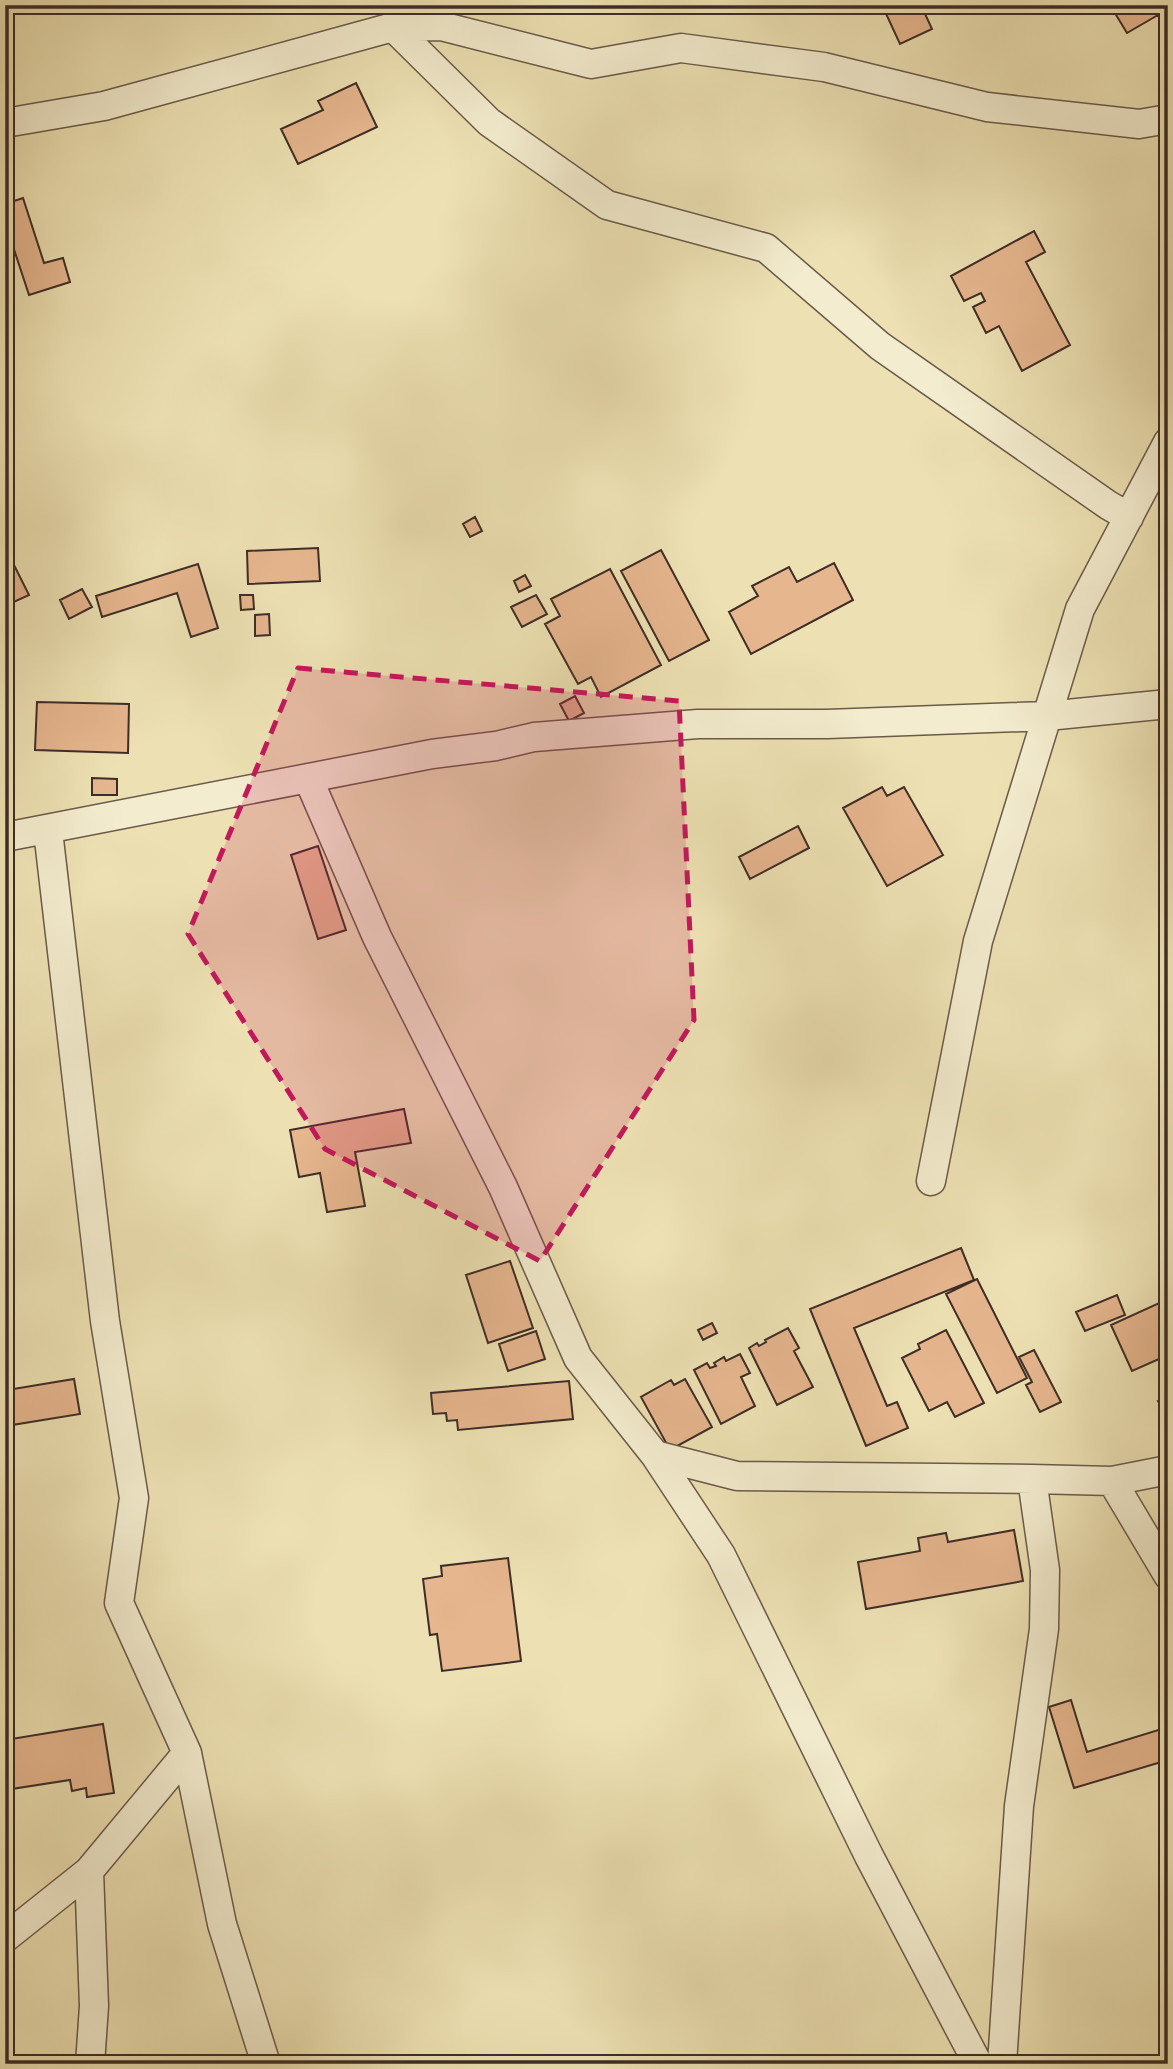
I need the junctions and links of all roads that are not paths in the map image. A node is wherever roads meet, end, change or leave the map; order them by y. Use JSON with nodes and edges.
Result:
{"nodes":[{"id":1,"x":393,"y":27,"type":"junction"},
{"id":2,"x":1168,"y":119,"type":"edge"},
{"id":3,"x":5,"y":123,"type":"edge"},
{"id":4,"x":1168,"y":442,"type":"edge"},
{"id":5,"x":1129,"y":517,"type":"junction"},
{"id":6,"x":1168,"y":704,"type":"edge"},
{"id":7,"x":1047,"y":716,"type":"junction"},
{"id":8,"x":308,"y":778,"type":"junction"},
{"id":9,"x":48,"y":831,"type":"junction"},
{"id":10,"x":5,"y":837,"type":"edge"},
{"id":11,"x":931,"y":1181,"type":"dead end"},
{"id":12,"x":655,"y":1455,"type":"junction"},
{"id":13,"x":1168,"y":1470,"type":"edge"},
{"id":14,"x":1032,"y":1479,"type":"junction"},
{"id":15,"x":1112,"y":1481,"type":"junction"},
{"id":16,"x":1168,"y":1575,"type":"edge"},
{"id":17,"x":187,"y":1754,"type":"junction"},
{"id":18,"x":89,"y":1871,"type":"junction"},
{"id":19,"x":5,"y":1937,"type":"edge"},
{"id":20,"x":90,"y":2064,"type":"edge"},
{"id":21,"x":266,"y":2064,"type":"edge"},
{"id":22,"x":978,"y":2064,"type":"edge"},
{"id":23,"x":1002,"y":2064,"type":"edge"}],
"edges":[{"from":1,"to":2,"type":"street"},
{"from":1,"to":3,"type":"street"},
{"from":1,"to":5,"type":"street"},
{"from":4,"to":5,"type":"street"},
{"from":5,"to":7,"type":"street"},
{"from":6,"to":7,"type":"street"},
{"from":7,"to":8,"type":"street"},
{"from":7,"to":11,"type":"street"},
{"from":8,"to":9,"type":"street"},
{"from":8,"to":12,"type":"street"},
{"from":9,"to":10,"type":"street"},
{"from":9,"to":17,"type":"street"},
{"from":12,"to":14,"type":"street"},
{"from":12,"to":22,"type":"street"},
{"from":13,"to":15,"type":"street"},
{"from":14,"to":15,"type":"street"},
{"from":14,"to":23,"type":"street"},
{"from":15,"to":16,"type":"street"},
{"from":17,"to":18,"type":"street"},
{"from":17,"to":21,"type":"street"},
{"from":18,"to":19,"type":"street"},
{"from":18,"to":20,"type":"street"}]}
